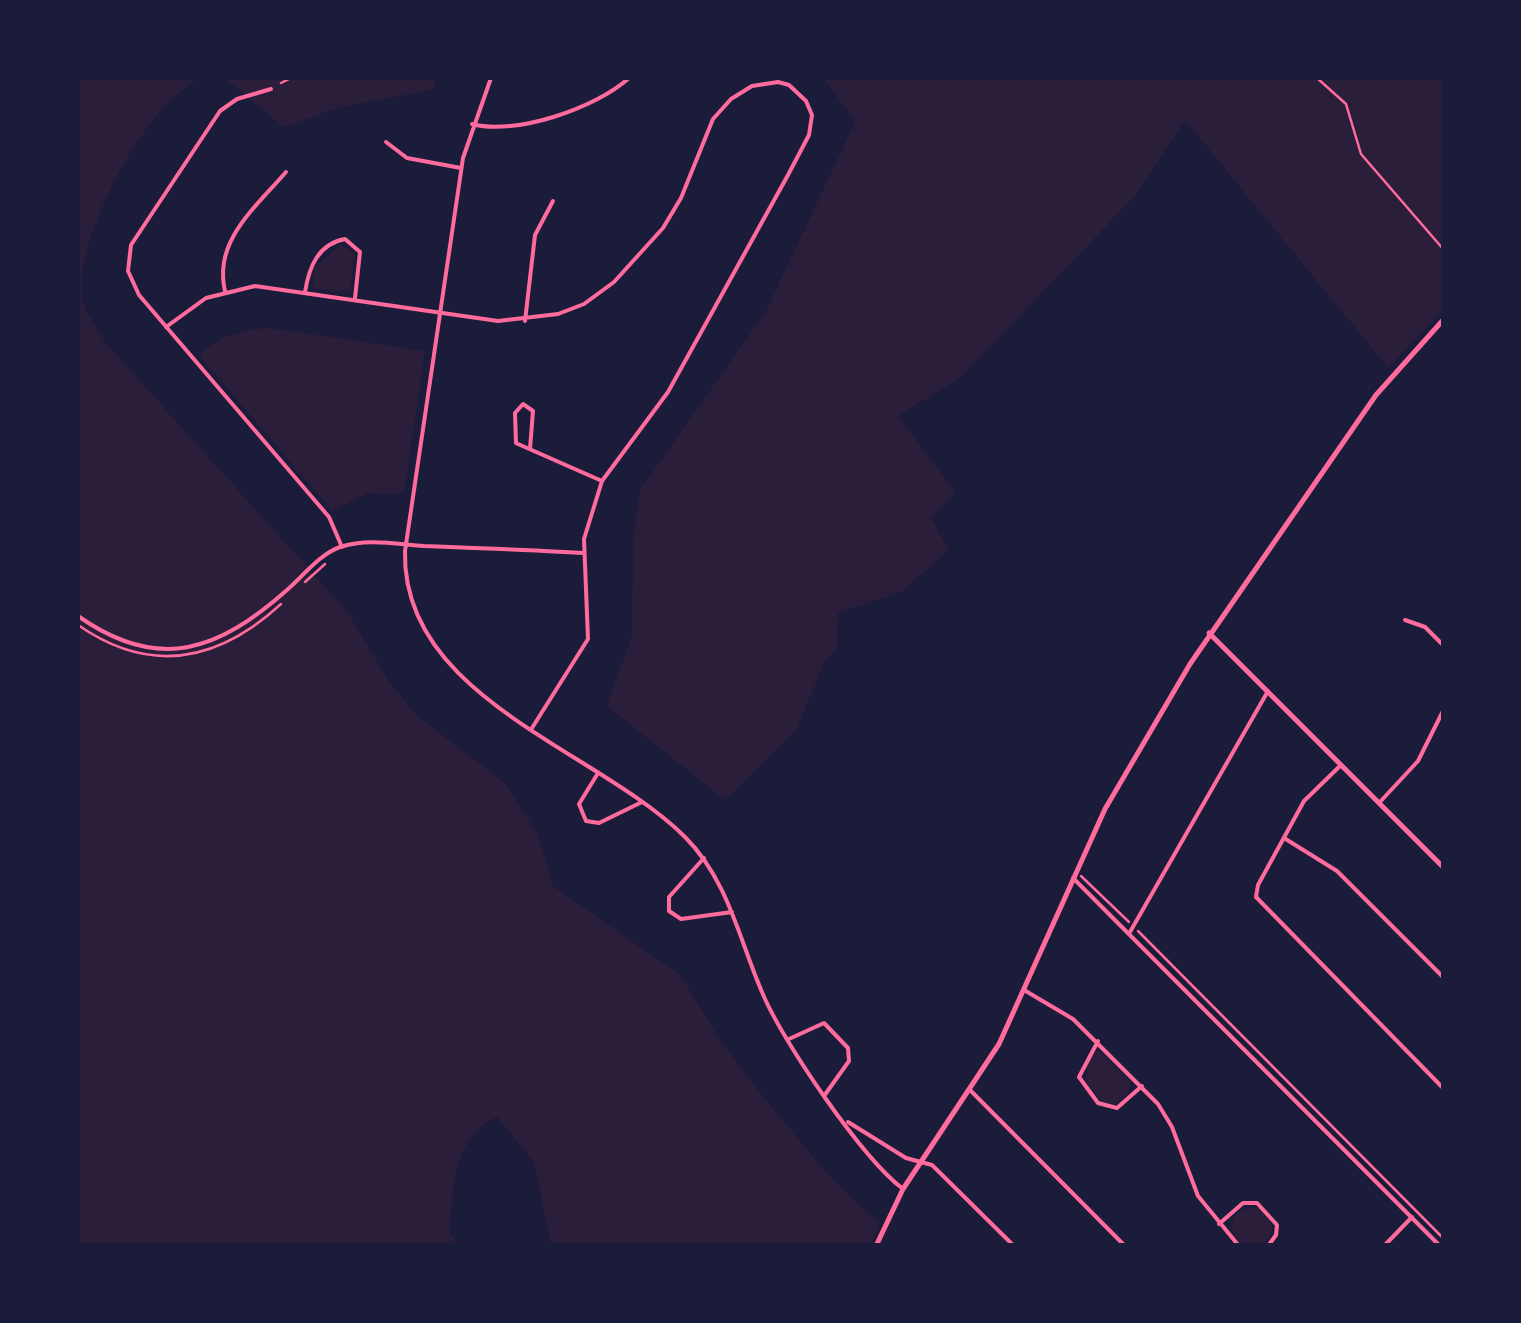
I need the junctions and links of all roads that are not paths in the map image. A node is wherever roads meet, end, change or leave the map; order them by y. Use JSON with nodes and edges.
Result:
{"nodes":[{"id":1,"x":491,"y":78,"type":"edge"},
{"id":2,"x":629,"y":78,"type":"edge"},
{"id":3,"x":271,"y":89,"type":"dead end"},
{"id":4,"x":472,"y":124,"type":"junction"},
{"id":5,"x":386,"y":142,"type":"dead end"},
{"id":6,"x":461,"y":168,"type":"junction"},
{"id":7,"x":286,"y":172,"type":"dead end"},
{"id":8,"x":554,"y":201,"type":"dead end"},
{"id":9,"x":225,"y":291,"type":"junction"},
{"id":10,"x":305,"y":292,"type":"junction"},
{"id":11,"x":354,"y":299,"type":"junction"},
{"id":12,"x":440,"y":312,"type":"junction"},
{"id":13,"x":1444,"y":319,"type":"edge"},
{"id":14,"x":524,"y":321,"type":"junction"},
{"id":15,"x":166,"y":327,"type":"junction"},
{"id":16,"x":530,"y":449,"type":"junction"},
{"id":17,"x":602,"y":482,"type":"junction"},
{"id":18,"x":406,"y":544,"type":"junction"},
{"id":19,"x":342,"y":546,"type":"junction"},
{"id":20,"x":583,"y":553,"type":"junction"},
{"id":21,"x":78,"y":616,"type":"edge"},
{"id":22,"x":1405,"y":620,"type":"dead end"},
{"id":23,"x":1209,"y":634,"type":"junction"},
{"id":24,"x":1444,"y":646,"type":"edge"},
{"id":25,"x":1268,"y":691,"type":"junction"},
{"id":26,"x":1444,"y":709,"type":"edge"},
{"id":27,"x":532,"y":728,"type":"junction"},
{"id":28,"x":1341,"y":765,"type":"junction"},
{"id":29,"x":598,"y":773,"type":"junction"},
{"id":30,"x":642,"y":802,"type":"junction"},
{"id":31,"x":1379,"y":803,"type":"junction"},
{"id":32,"x":1284,"y":838,"type":"junction"},
{"id":33,"x":704,"y":858,"type":"junction"},
{"id":34,"x":1444,"y":868,"type":"edge"},
{"id":35,"x":1074,"y":874,"type":"junction"},
{"id":36,"x":732,"y":912,"type":"junction"},
{"id":37,"x":1132,"y":930,"type":"junction"},
{"id":38,"x":1444,"y":978,"type":"edge"},
{"id":39,"x":1024,"y":990,"type":"junction"},
{"id":40,"x":787,"y":1040,"type":"junction"},
{"id":41,"x":1098,"y":1041,"type":"junction"},
{"id":42,"x":1142,"y":1086,"type":"junction"},
{"id":43,"x":1444,"y":1088,"type":"edge"},
{"id":44,"x":970,"y":1090,"type":"junction"},
{"id":45,"x":824,"y":1096,"type":"junction"},
{"id":46,"x":840,"y":1116,"type":"junction"},
{"id":47,"x":922,"y":1161,"type":"junction"},
{"id":48,"x":903,"y":1189,"type":"junction"},
{"id":49,"x":1412,"y":1217,"type":"junction"},
{"id":50,"x":1219,"y":1224,"type":"junction"},
{"id":51,"x":876,"y":1246,"type":"edge"},
{"id":52,"x":1014,"y":1246,"type":"edge"},
{"id":53,"x":1125,"y":1246,"type":"edge"},
{"id":54,"x":1239,"y":1246,"type":"edge"},
{"id":55,"x":1268,"y":1246,"type":"edge"},
{"id":56,"x":1384,"y":1246,"type":"edge"},
{"id":57,"x":1440,"y":1246,"type":"edge"}],
"edges":[{"from":1,"to":4,"type":"street"},
{"from":2,"to":4,"type":"street"},
{"from":3,"to":15,"type":"street"},
{"from":4,"to":6,"type":"street"},
{"from":5,"to":6,"type":"street"},
{"from":6,"to":12,"type":"street"},
{"from":7,"to":9,"type":"street"},
{"from":8,"to":14,"type":"street"},
{"from":9,"to":10,"type":"street"},
{"from":9,"to":15,"type":"street"},
{"from":10,"to":11,"type":"street"},
{"from":10,"to":11,"type":"street"},
{"from":11,"to":12,"type":"street"},
{"from":12,"to":14,"type":"street"},
{"from":12,"to":18,"type":"street"},
{"from":13,"to":23,"type":"street"},
{"from":14,"to":17,"type":"street"},
{"from":15,"to":19,"type":"street"},
{"from":16,"to":16,"type":"street"},
{"from":16,"to":17,"type":"street"},
{"from":17,"to":20,"type":"street"},
{"from":18,"to":19,"type":"street"},
{"from":18,"to":20,"type":"street"},
{"from":18,"to":27,"type":"street"},
{"from":19,"to":21,"type":"street"},
{"from":20,"to":27,"type":"street"},
{"from":22,"to":24,"type":"street"},
{"from":23,"to":25,"type":"street"},
{"from":23,"to":35,"type":"street"},
{"from":25,"to":28,"type":"street"},
{"from":25,"to":37,"type":"street"},
{"from":26,"to":31,"type":"street"},
{"from":27,"to":29,"type":"street"},
{"from":28,"to":31,"type":"street"},
{"from":28,"to":32,"type":"street"},
{"from":29,"to":30,"type":"street"},
{"from":29,"to":30,"type":"street"},
{"from":30,"to":33,"type":"street"},
{"from":31,"to":34,"type":"street"},
{"from":32,"to":38,"type":"street"},
{"from":32,"to":43,"type":"street"},
{"from":33,"to":36,"type":"street"},
{"from":33,"to":36,"type":"street"},
{"from":35,"to":37,"type":"street"},
{"from":35,"to":39,"type":"street"},
{"from":36,"to":40,"type":"street"},
{"from":37,"to":49,"type":"street"},
{"from":39,"to":41,"type":"street"},
{"from":39,"to":44,"type":"street"},
{"from":40,"to":45,"type":"street"},
{"from":40,"to":45,"type":"street"},
{"from":41,"to":42,"type":"street"},
{"from":41,"to":42,"type":"street"},
{"from":42,"to":50,"type":"street"},
{"from":44,"to":47,"type":"street"},
{"from":44,"to":53,"type":"street"},
{"from":45,"to":46,"type":"street"},
{"from":46,"to":47,"type":"street"},
{"from":46,"to":48,"type":"street"},
{"from":47,"to":48,"type":"street"},
{"from":47,"to":52,"type":"street"},
{"from":48,"to":51,"type":"street"},
{"from":49,"to":56,"type":"street"},
{"from":49,"to":57,"type":"street"},
{"from":50,"to":54,"type":"street"},
{"from":50,"to":55,"type":"street"}]}
